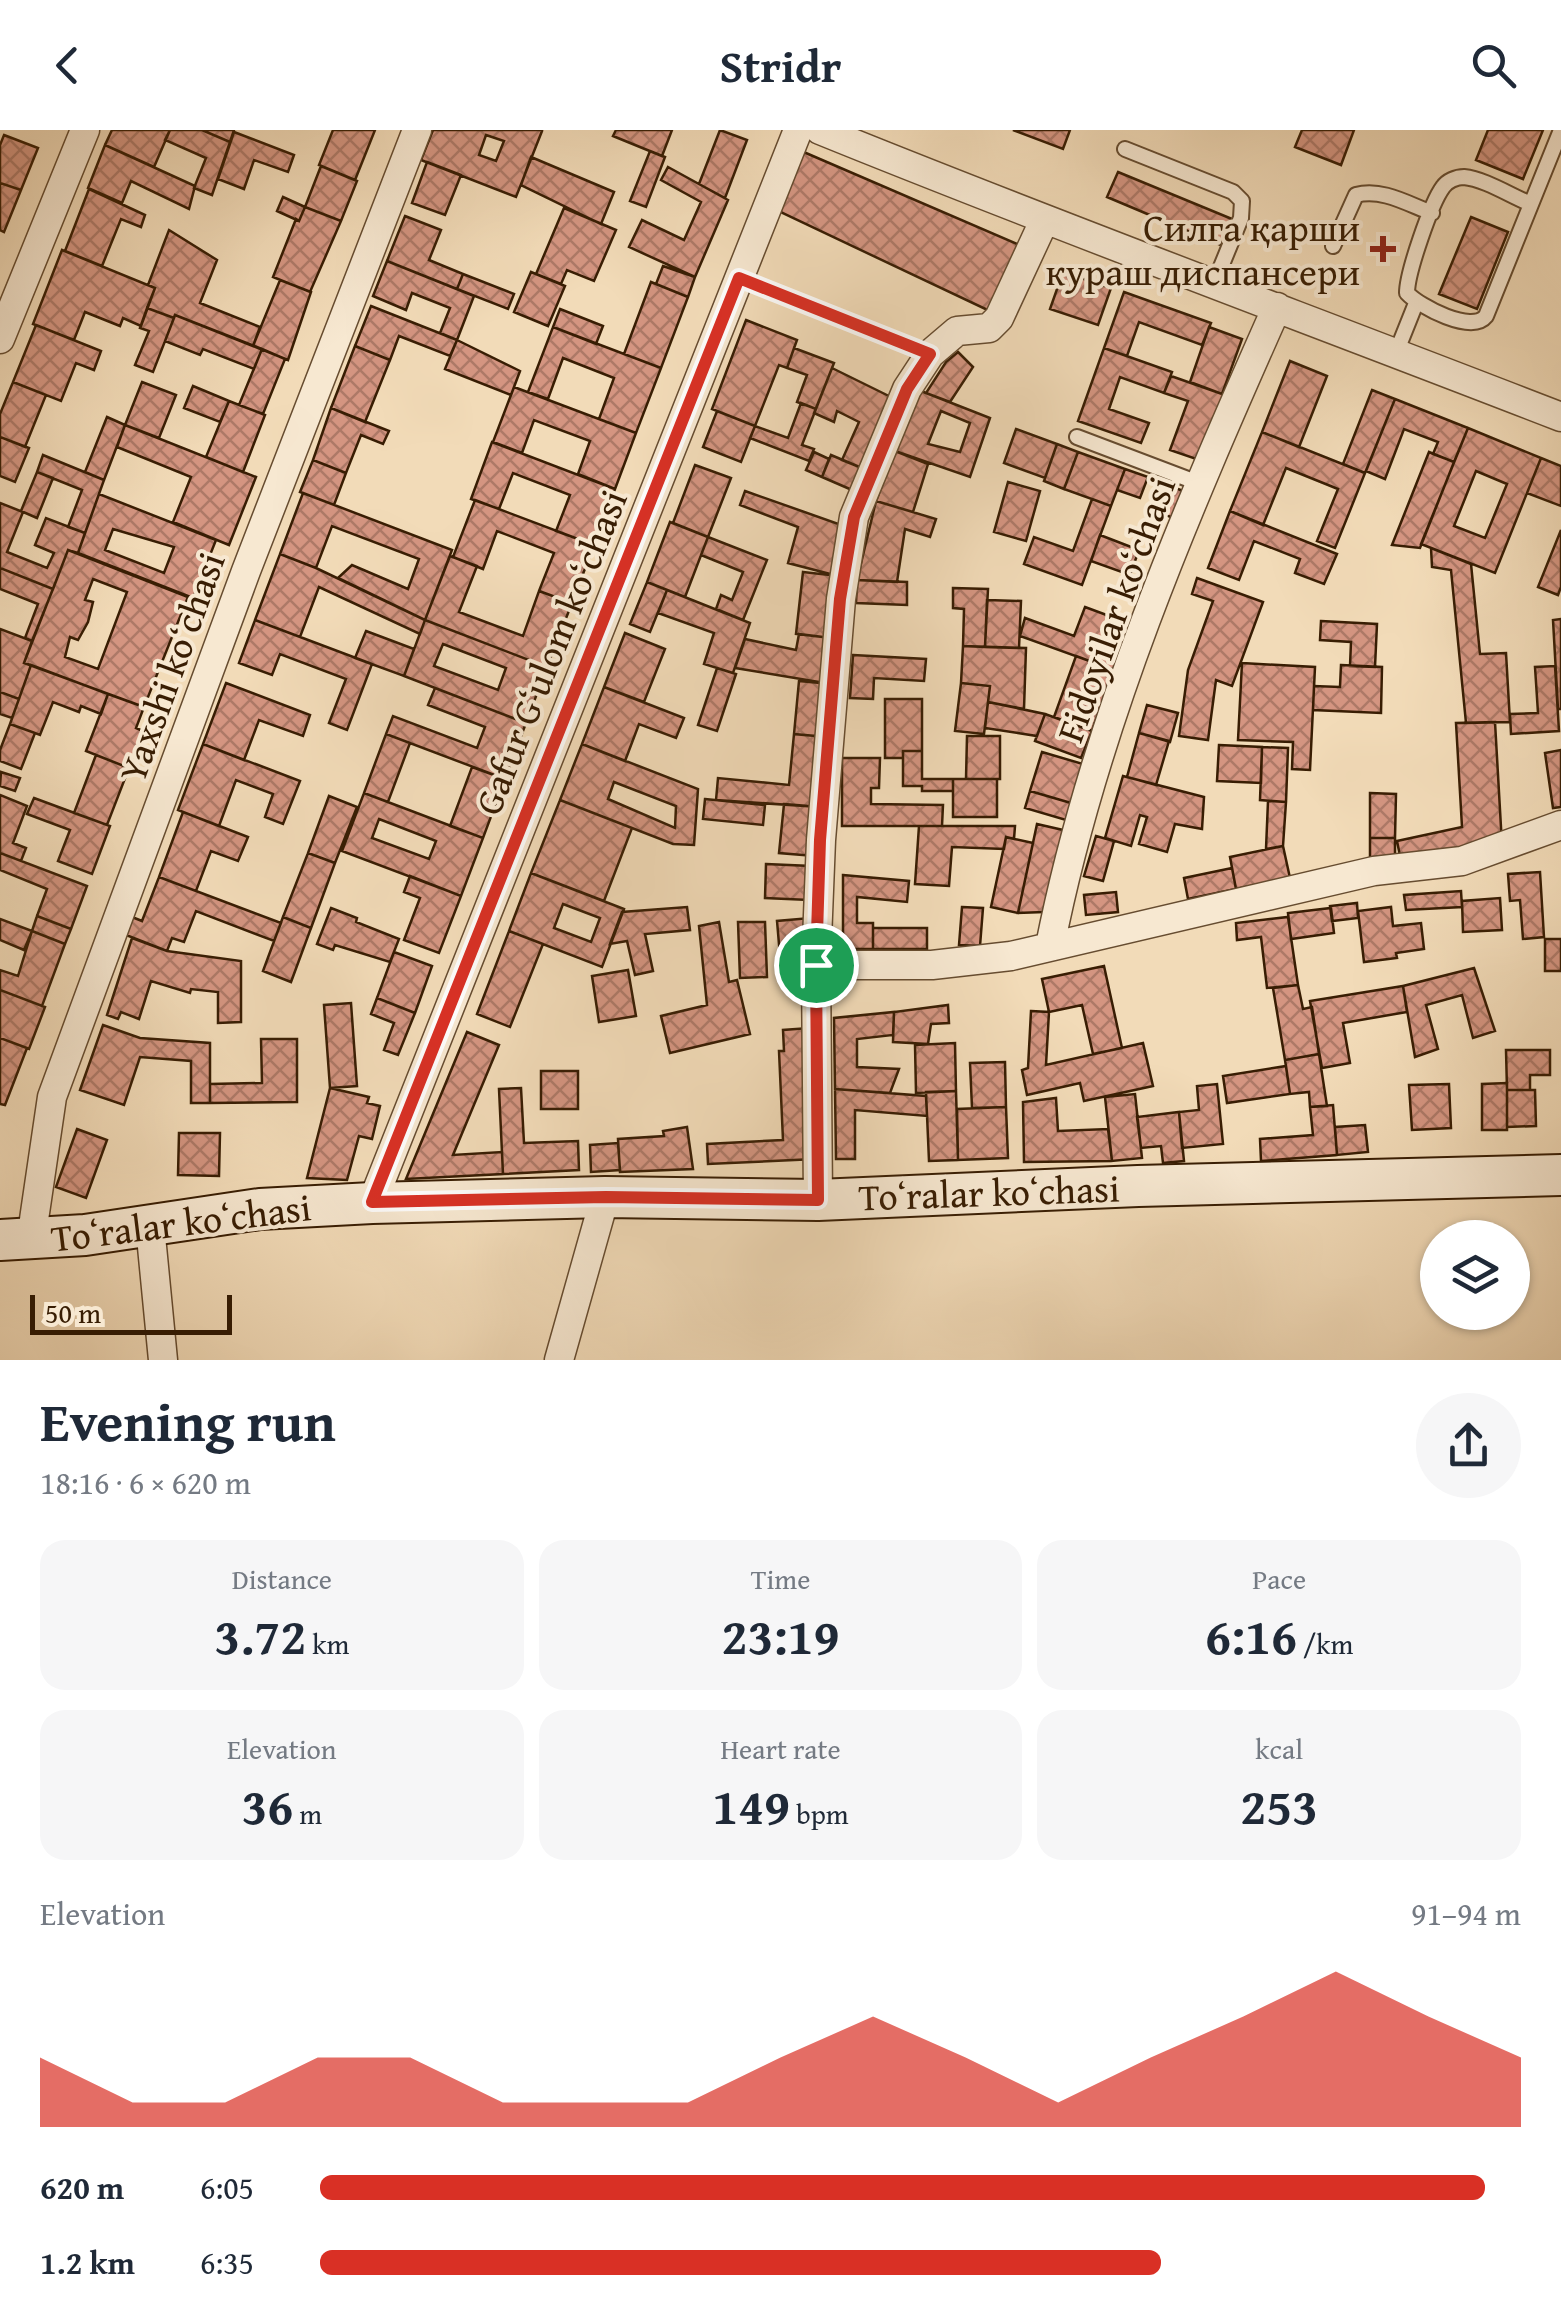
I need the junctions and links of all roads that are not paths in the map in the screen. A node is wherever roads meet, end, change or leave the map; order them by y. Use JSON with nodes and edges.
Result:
{"nodes":[{"id":1,"x":85,"y":130,"type":"edge"},
{"id":2,"x":418,"y":130,"type":"edge"},
{"id":3,"x":798,"y":130,"type":"edge"},
{"id":4,"x":820,"y":130,"type":"edge"},
{"id":5,"x":1561,"y":130,"type":"edge"},
{"id":6,"x":1125,"y":148,"type":"dead end"},
{"id":7,"x":1531,"y":204,"type":"junction"},
{"id":8,"x":1432,"y":214,"type":"junction"},
{"id":9,"x":1044,"y":221,"type":"junction"},
{"id":10,"x":1332,"y":246,"type":"dead end"},
{"id":11,"x":739,"y":278,"type":"junction"},
{"id":12,"x":1214,"y":284,"type":"junction"},
{"id":13,"x":1416,"y":303,"type":"junction"},
{"id":14,"x":1277,"y":308,"type":"junction"},
{"id":15,"x":0,"y":339,"type":"edge"},
{"id":16,"x":1396,"y":353,"type":"junction"},
{"id":17,"x":930,"y":354,"type":"junction"},
{"id":18,"x":1561,"y":417,"type":"edge"},
{"id":19,"x":1077,"y":437,"type":"dead end"},
{"id":20,"x":1202,"y":484,"type":"junction"},
{"id":21,"x":1561,"y":825,"type":"edge"},
{"id":22,"x":1050,"y":946,"type":"junction"},
{"id":23,"x":816,"y":965,"type":"junction"},
{"id":24,"x":1561,"y":1175,"type":"edge"},
{"id":25,"x":606,"y":1197,"type":"junction"},
{"id":26,"x":818,"y":1200,"type":"junction"},
{"id":27,"x":372,"y":1202,"type":"junction"},
{"id":28,"x":150,"y":1226,"type":"junction"},
{"id":29,"x":16,"y":1240,"type":"edge"},
{"id":30,"x":163,"y":1360,"type":"edge"},
{"id":31,"x":559,"y":1360,"type":"edge"}],
"edges":[{"from":1,"to":15,"type":"street"},
{"from":2,"to":29,"type":"street","name":"Yaxshi koʻchasi"},
{"from":3,"to":11,"type":"street","name":"Gafur Gʻulom koʻchasi"},
{"from":4,"to":9,"type":"street"},
{"from":5,"to":7,"type":"lane"},
{"from":6,"to":12,"type":"lane"},
{"from":7,"to":8,"type":"lane"},
{"from":7,"to":13,"type":"lane"},
{"from":8,"to":10,"type":"lane"},
{"from":8,"to":13,"type":"lane"},
{"from":9,"to":12,"type":"street"},
{"from":9,"to":17,"type":"street"},
{"from":11,"to":17,"type":"lane"},
{"from":11,"to":27,"type":"street","name":"Gafur Gʻulom koʻchasi"},
{"from":12,"to":14,"type":"street"},
{"from":13,"to":16,"type":"lane"},
{"from":14,"to":16,"type":"street"},
{"from":14,"to":20,"type":"street","name":"Fidoyilar koʻchasi"},
{"from":16,"to":18,"type":"street"},
{"from":17,"to":23,"type":"street"},
{"from":19,"to":20,"type":"lane"},
{"from":20,"to":22,"type":"street","name":"Fidoyilar koʻchasi"},
{"from":21,"to":22,"type":"street"},
{"from":22,"to":23,"type":"street"},
{"from":23,"to":26,"type":"street"},
{"from":24,"to":26,"type":"main road","name":"Toʻralar koʻchasi"},
{"from":25,"to":26,"type":"main road","name":"Toʻralar koʻchasi"},
{"from":25,"to":27,"type":"main road","name":"Toʻralar koʻchasi"},
{"from":25,"to":31,"type":"street"},
{"from":27,"to":28,"type":"main road","name":"Toʻralar koʻchasi"},
{"from":28,"to":29,"type":"main road","name":"Toʻralar koʻchasi"},
{"from":28,"to":30,"type":"street"}]}
